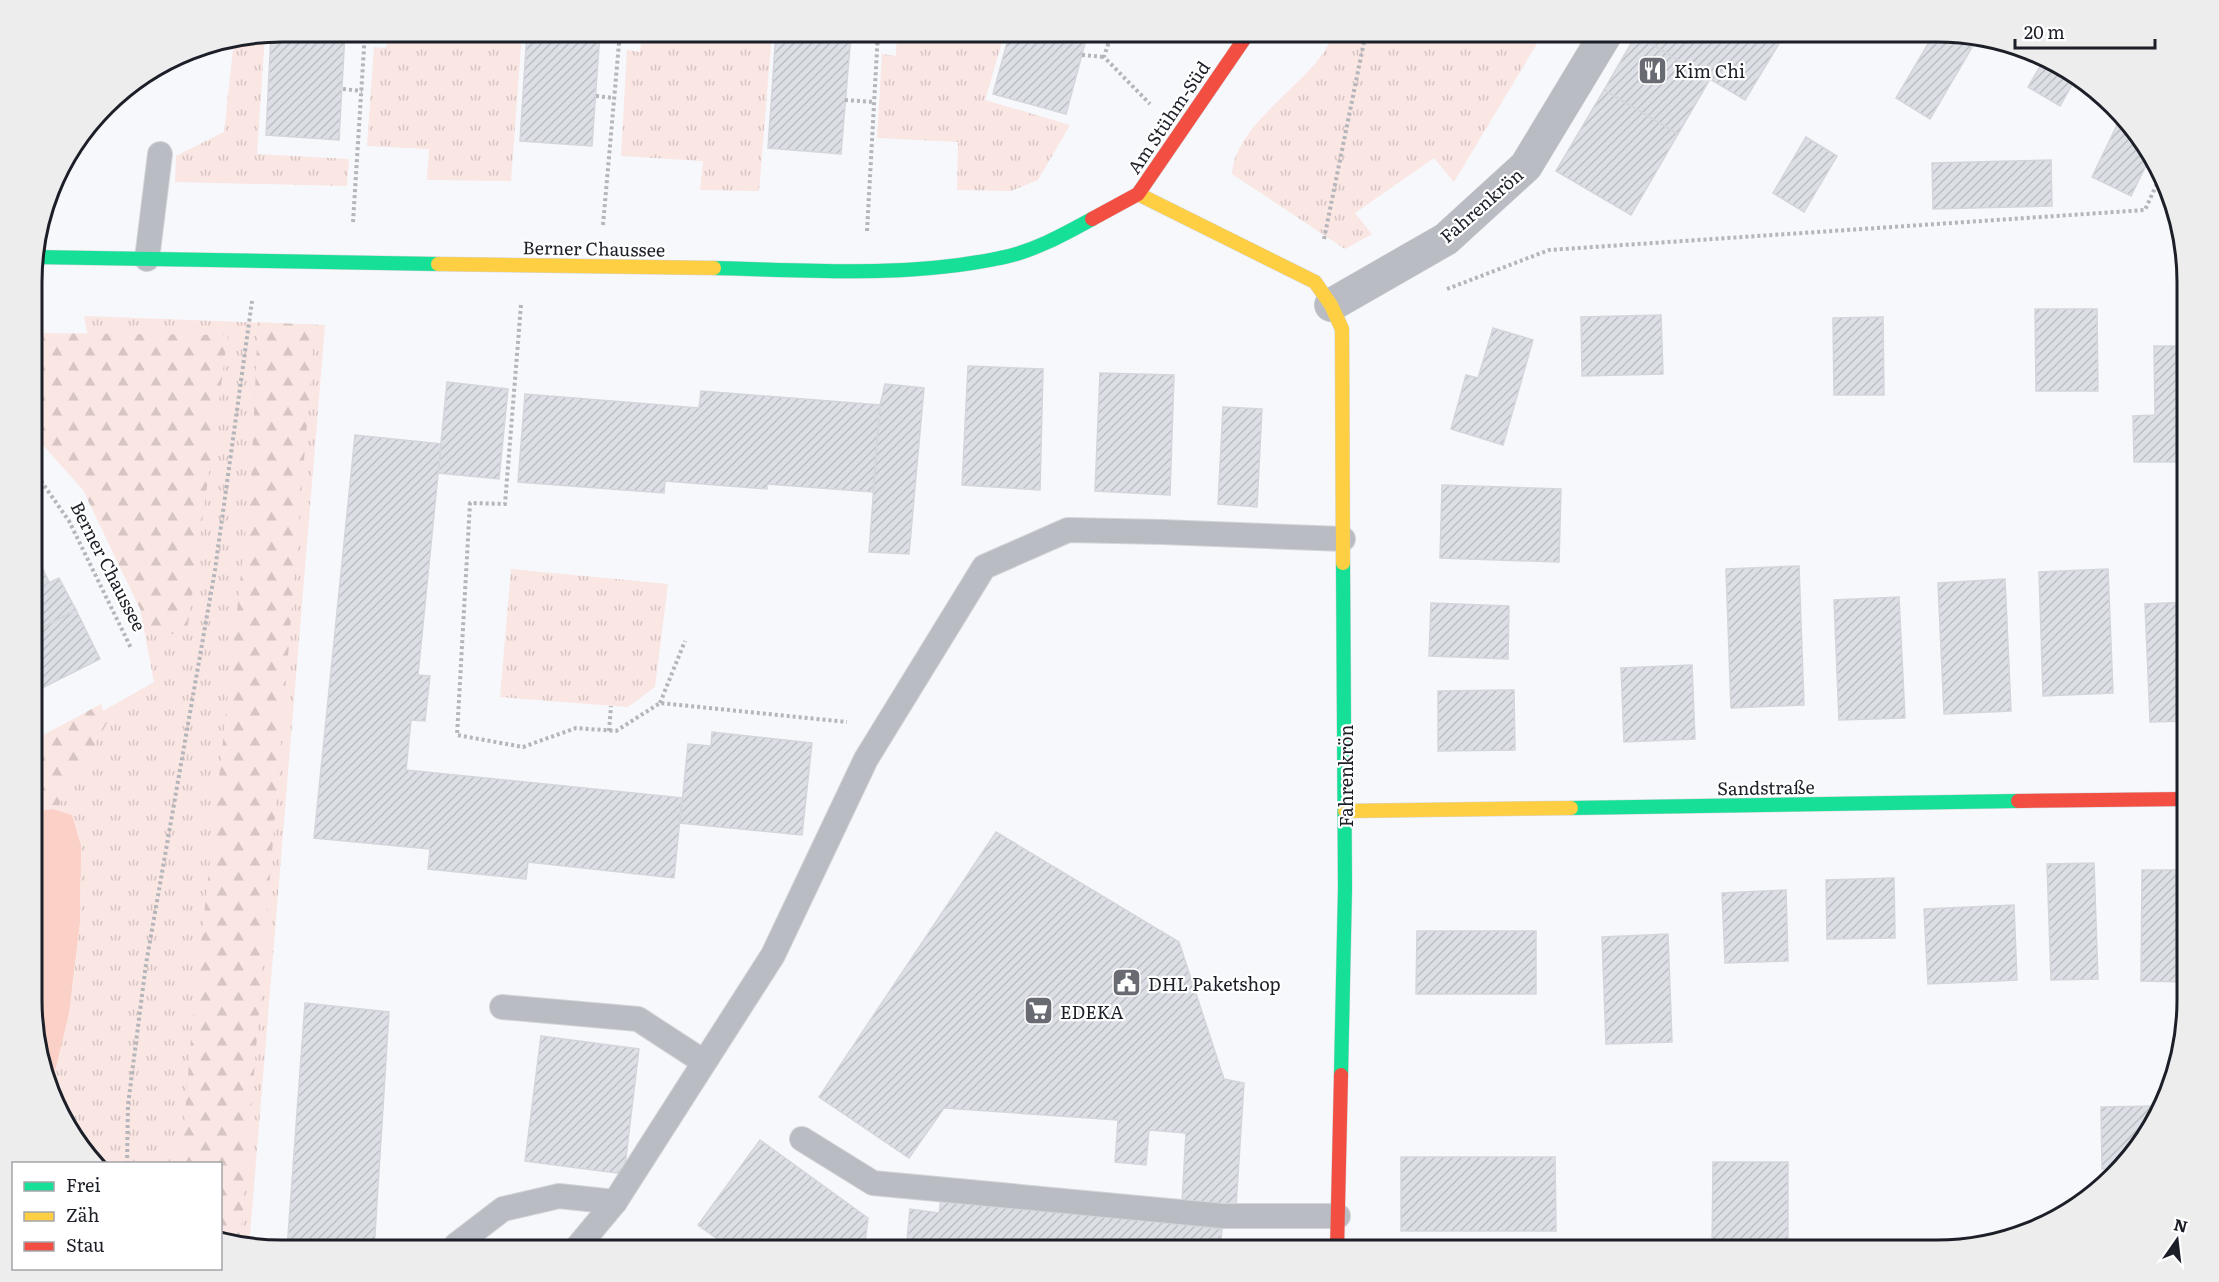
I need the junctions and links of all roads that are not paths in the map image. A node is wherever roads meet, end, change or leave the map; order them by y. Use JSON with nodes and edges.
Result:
{"nodes":[{"id":1,"x":1242,"y":42,"type":"edge"},
{"id":2,"x":1601,"y":42,"type":"edge"},
{"id":3,"x":160,"y":154,"type":"dead end"},
{"id":4,"x":1138,"y":194,"type":"junction"},
{"id":5,"x":44,"y":257,"type":"edge"},
{"id":6,"x":147,"y":260,"type":"junction"},
{"id":7,"x":1323,"y":294,"type":"junction"},
{"id":8,"x":1343,"y":539,"type":"junction"},
{"id":9,"x":2177,"y":799,"type":"edge"},
{"id":10,"x":1345,"y":811,"type":"junction"},
{"id":11,"x":502,"y":1006,"type":"dead end"},
{"id":12,"x":704,"y":1062,"type":"junction"},
{"id":13,"x":802,"y":1139,"type":"dead end"},
{"id":14,"x":615,"y":1202,"type":"junction"},
{"id":15,"x":1338,"y":1216,"type":"junction"},
{"id":16,"x":463,"y":1240,"type":"edge"},
{"id":17,"x":583,"y":1240,"type":"edge"},
{"id":18,"x":1337,"y":1240,"type":"edge"}],
"edges":[{"from":1,"to":4,"type":"street","name":"Am Stühm-Süd"},
{"from":2,"to":7,"type":"street","name":"Fahrenkrön"},
{"from":3,"to":6,"type":"lane"},
{"from":4,"to":6,"type":"street","name":"Berner Chaussee"},
{"from":4,"to":7,"type":"street"},
{"from":5,"to":6,"type":"street","name":"Berner Chaussee"},
{"from":7,"to":8,"type":"street","name":"Fahrenkrön"},
{"from":8,"to":10,"type":"street","name":"Fahrenkrön"},
{"from":8,"to":12,"type":"lane"},
{"from":9,"to":10,"type":"street","name":"Sandstraße"},
{"from":10,"to":15,"type":"street","name":"Fahrenkrön"},
{"from":11,"to":12,"type":"lane"},
{"from":12,"to":14,"type":"lane"},
{"from":13,"to":15,"type":"lane"},
{"from":14,"to":16,"type":"lane"},
{"from":14,"to":17,"type":"lane"},
{"from":15,"to":18,"type":"street","name":"Fahrenkrön"}]}
